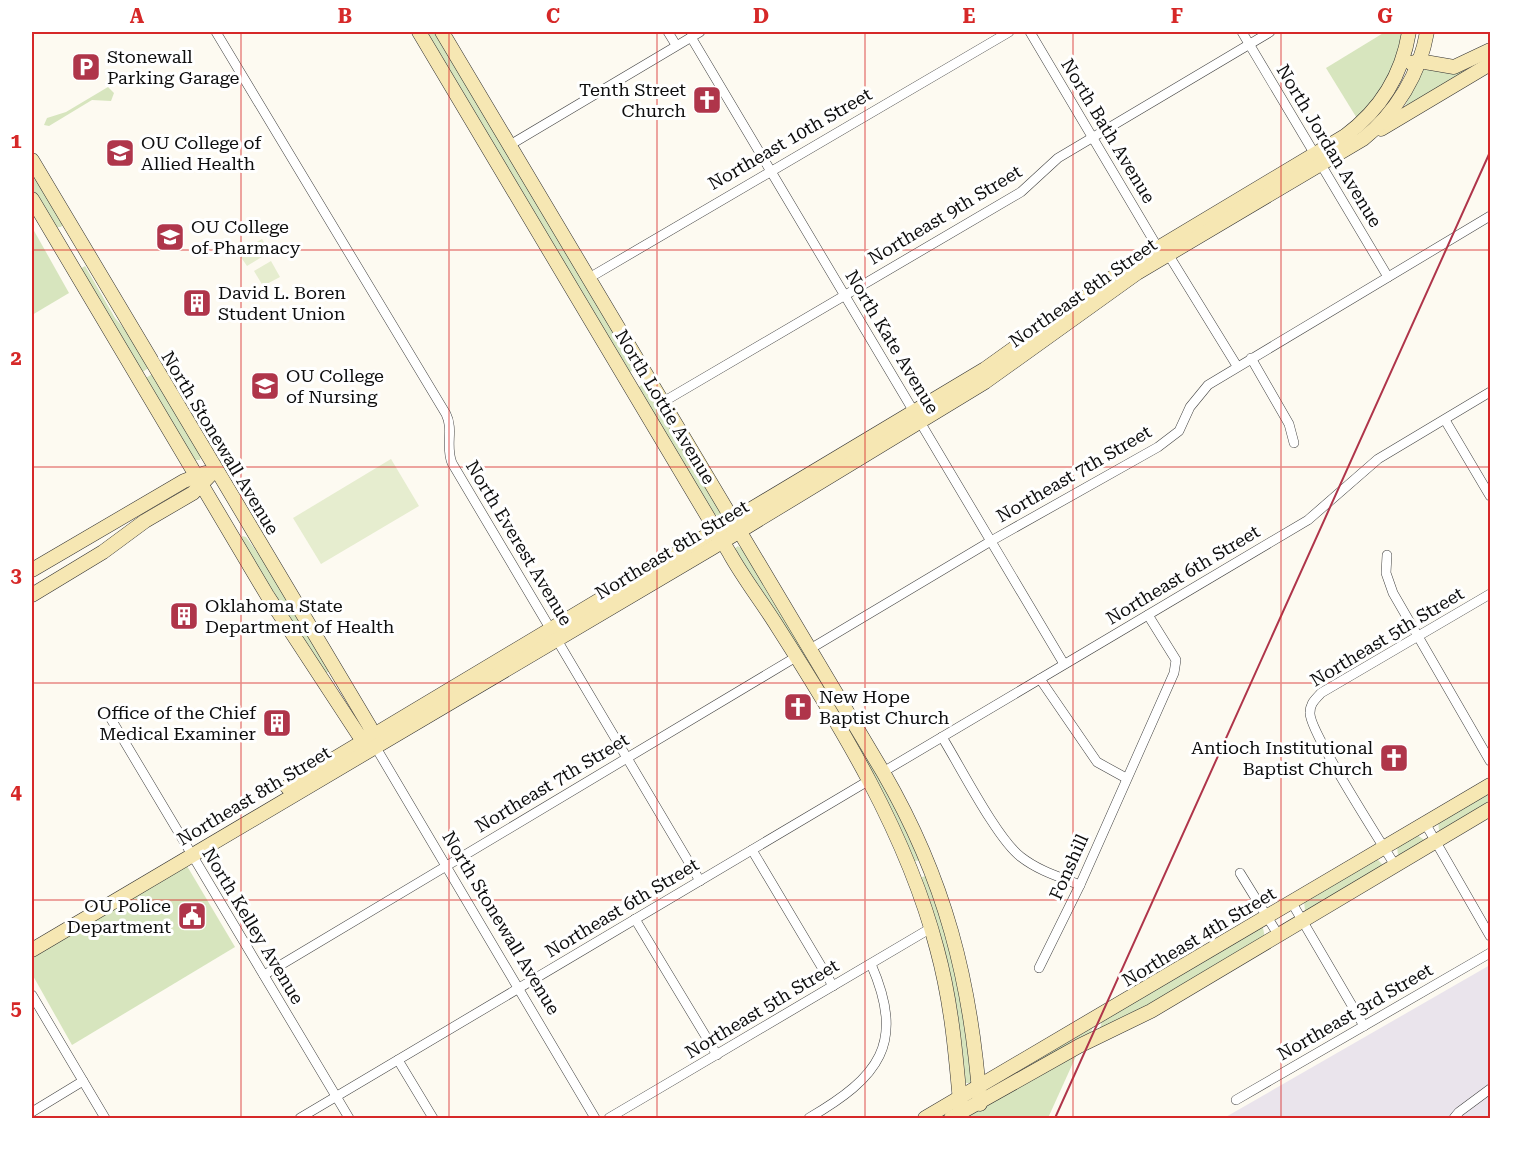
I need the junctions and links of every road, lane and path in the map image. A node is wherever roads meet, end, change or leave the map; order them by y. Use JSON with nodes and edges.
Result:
{"nodes":[{"id":1,"x":216,"y":32,"type":"edge"},
{"id":2,"x":419,"y":32,"type":"edge"},
{"id":3,"x":442,"y":32,"type":"edge"},
{"id":4,"x":668,"y":32,"type":"edge"},
{"id":5,"x":700,"y":32,"type":"edge"},
{"id":6,"x":1010,"y":32,"type":"edge"},
{"id":7,"x":1030,"y":32,"type":"edge"},
{"id":8,"x":1242,"y":32,"type":"edge"},
{"id":9,"x":1270,"y":32,"type":"edge"},
{"id":10,"x":1409,"y":32,"type":"edge"},
{"id":11,"x":1427,"y":32,"type":"edge"},
{"id":12,"x":691,"y":37,"type":"junction"},
{"id":13,"x":1248,"y":44,"type":"junction"},
{"id":14,"x":676,"y":45,"type":"junction"},
{"id":15,"x":1491,"y":50,"type":"edge"},
{"id":16,"x":1419,"y":61,"type":"junction"},
{"id":17,"x":1491,"y":64,"type":"edge"},
{"id":18,"x":1399,"y":69,"type":"junction"},
{"id":19,"x":1095,"y":139,"type":"junction"},
{"id":20,"x":1363,"y":139,"type":"junction"},
{"id":21,"x":510,"y":145,"type":"junction"},
{"id":22,"x":32,"y":160,"type":"edge"},
{"id":23,"x":1318,"y":160,"type":"junction"},
{"id":24,"x":771,"y":171,"type":"junction"},
{"id":25,"x":32,"y":199,"type":"edge"},
{"id":26,"x":1488,"y":217,"type":"edge"},
{"id":27,"x":1491,"y":228,"type":"edge"},
{"id":28,"x":1163,"y":251,"type":"junction"},
{"id":29,"x":1388,"y":277,"type":"junction"},
{"id":30,"x":590,"y":278,"type":"junction"},
{"id":31,"x":844,"y":295,"type":"junction"},
{"id":32,"x":1251,"y":358,"type":"junction"},
{"id":33,"x":1237,"y":366,"type":"junction"},
{"id":34,"x":1491,"y":392,"type":"edge"},
{"id":35,"x":663,"y":402,"type":"junction"},
{"id":36,"x":918,"y":416,"type":"junction"},
{"id":37,"x":1445,"y":420,"type":"junction"},
{"id":38,"x":1294,"y":443,"type":"dead end"},
{"id":39,"x":215,"y":470,"type":"junction"},
{"id":40,"x":199,"y":480,"type":"junction"},
{"id":41,"x":1491,"y":496,"type":"edge"},
{"id":42,"x":736,"y":526,"type":"junction"},
{"id":43,"x":720,"y":535,"type":"junction"},
{"id":44,"x":991,"y":541,"type":"junction"},
{"id":45,"x":1387,"y":555,"type":"dead end"},
{"id":46,"x":32,"y":570,"type":"edge"},
{"id":47,"x":1491,"y":594,"type":"edge"},
{"id":48,"x":32,"y":595,"type":"edge"},
{"id":49,"x":1148,"y":615,"type":"junction"},
{"id":50,"x":554,"y":634,"type":"junction"},
{"id":51,"x":1418,"y":636,"type":"junction"},
{"id":52,"x":810,"y":649,"type":"junction"},
{"id":53,"x":796,"y":657,"type":"junction"},
{"id":54,"x":1064,"y":664,"type":"junction"},
{"id":55,"x":1040,"y":680,"type":"junction"},
{"id":56,"x":111,"y":719,"type":"dead end"},
{"id":57,"x":942,"y":737,"type":"junction"},
{"id":58,"x":371,"y":740,"type":"junction"},
{"id":59,"x":626,"y":758,"type":"junction"},
{"id":60,"x":1491,"y":761,"type":"edge"},
{"id":61,"x":883,"y":772,"type":"junction"},
{"id":62,"x":1126,"y":778,"type":"junction"},
{"id":63,"x":868,"y":781,"type":"junction"},
{"id":64,"x":1491,"y":785,"type":"edge"},
{"id":65,"x":1491,"y":809,"type":"edge"},
{"id":66,"x":1425,"y":824,"type":"junction"},
{"id":67,"x":1436,"y":842,"type":"junction"},
{"id":68,"x":1384,"y":848,"type":"junction"},
{"id":69,"x":189,"y":850,"type":"junction"},
{"id":70,"x":752,"y":850,"type":"junction"},
{"id":71,"x":446,"y":865,"type":"junction"},
{"id":72,"x":1396,"y":867,"type":"junction"},
{"id":73,"x":1240,"y":873,"type":"dead end"},
{"id":74,"x":700,"y":880,"type":"junction"},
{"id":75,"x":1080,"y":885,"type":"junction"},
{"id":76,"x":1292,"y":903,"type":"junction"},
{"id":77,"x":1268,"y":917,"type":"junction"},
{"id":78,"x":635,"y":919,"type":"junction"},
{"id":79,"x":1303,"y":922,"type":"junction"},
{"id":80,"x":931,"y":928,"type":"junction"},
{"id":81,"x":1279,"y":936,"type":"junction"},
{"id":82,"x":1491,"y":936,"type":"edge"},
{"id":83,"x":32,"y":940,"type":"edge"},
{"id":84,"x":32,"y":950,"type":"edge"},
{"id":85,"x":1491,"y":952,"type":"edge"},
{"id":86,"x":871,"y":964,"type":"junction"},
{"id":87,"x":1039,"y":968,"type":"dead end"},
{"id":88,"x":264,"y":975,"type":"junction"},
{"id":89,"x":833,"y":986,"type":"junction"},
{"id":90,"x":520,"y":989,"type":"junction"},
{"id":91,"x":32,"y":995,"type":"edge"},
{"id":92,"x":1364,"y":1026,"type":"junction"},
{"id":93,"x":975,"y":1051,"type":"junction"},
{"id":94,"x":717,"y":1055,"type":"junction"},
{"id":95,"x":398,"y":1060,"type":"junction"},
{"id":96,"x":1009,"y":1069,"type":"junction"},
{"id":97,"x":82,"y":1081,"type":"junction"},
{"id":98,"x":978,"y":1087,"type":"junction"},
{"id":99,"x":1491,"y":1089,"type":"edge"},
{"id":100,"x":336,"y":1097,"type":"junction"},
{"id":101,"x":960,"y":1098,"type":"junction"},
{"id":102,"x":1236,"y":1100,"type":"dead end"},
{"id":103,"x":980,"y":1104,"type":"junction"},
{"id":104,"x":32,"y":1112,"type":"edge"},
{"id":105,"x":956,"y":1116,"type":"edge"},
{"id":106,"x":105,"y":1119,"type":"edge"},
{"id":107,"x":300,"y":1119,"type":"edge"},
{"id":108,"x":349,"y":1119,"type":"edge"},
{"id":109,"x":433,"y":1119,"type":"edge"},
{"id":110,"x":595,"y":1119,"type":"edge"},
{"id":111,"x":609,"y":1119,"type":"edge"},
{"id":112,"x":809,"y":1119,"type":"edge"},
{"id":113,"x":925,"y":1119,"type":"edge"},
{"id":114,"x":1454,"y":1119,"type":"edge"}],
"edges":[{"from":1,"to":50,"type":"street","name":"North Everest Avenue"},
{"from":2,"to":43,"type":"main road","name":"North Lottie Avenue"},
{"from":3,"to":21,"type":"main road","name":"North Lottie Avenue"},
{"from":4,"to":14,"type":"street"},
{"from":5,"to":12,"type":"street"},
{"from":6,"to":24,"type":"street","name":"Northeast 10th Street"},
{"from":7,"to":19,"type":"street","name":"North Bath Avenue"},
{"from":8,"to":13,"type":"street","name":"North Jordan Avenue"},
{"from":9,"to":13,"type":"street","name":"Northeast 9th Street"},
{"from":10,"to":18,"type":"main road"},
{"from":11,"to":16,"type":"main road"},
{"from":12,"to":14,"type":"street"},
{"from":12,"to":24,"type":"street","name":"North Kate Avenue"},
{"from":13,"to":19,"type":"street","name":"Northeast 9th Street"},
{"from":13,"to":23,"type":"street","name":"North Jordan Avenue"},
{"from":14,"to":21,"type":"street"},
{"from":15,"to":16,"type":"main road"},
{"from":16,"to":18,"type":"main road"},
{"from":16,"to":20,"type":"main road"},
{"from":17,"to":20,"type":"main road"},
{"from":18,"to":23,"type":"main road"},
{"from":19,"to":28,"type":"street","name":"North Bath Avenue"},
{"from":19,"to":31,"type":"street","name":"Northeast 9th Street"},
{"from":20,"to":23,"type":"main road"},
{"from":21,"to":30,"type":"main road","name":"North Lottie Avenue"},
{"from":22,"to":39,"type":"main road","name":"North Stonewall Avenue"},
{"from":23,"to":28,"type":"main road","name":"Northeast 8th Street"},
{"from":23,"to":29,"type":"street","name":"North Jordan Avenue"},
{"from":24,"to":30,"type":"street","name":"Northeast 10th Street"},
{"from":24,"to":31,"type":"street","name":"North Kate Avenue"},
{"from":25,"to":40,"type":"main road","name":"North Stonewall Avenue"},
{"from":26,"to":27,"type":"street"},
{"from":26,"to":29,"type":"street","name":"Northeast 7th Street"},
{"from":28,"to":33,"type":"street","name":"North Bath Avenue"},
{"from":28,"to":36,"type":"main road","name":"Northeast 8th Street"},
{"from":29,"to":32,"type":"street","name":"Northeast 7th Street"},
{"from":30,"to":35,"type":"main road","name":"North Lottie Avenue"},
{"from":31,"to":35,"type":"street","name":"Northeast 9th Street"},
{"from":31,"to":36,"type":"street","name":"North Kate Avenue"},
{"from":32,"to":33,"type":"street","name":"Northeast 7th Street"},
{"from":32,"to":38,"type":"street"},
{"from":33,"to":44,"type":"street","name":"Northeast 7th Street"},
{"from":34,"to":37,"type":"street","name":"Northeast 6th Street"},
{"from":35,"to":42,"type":"main road","name":"North Lottie Avenue"},
{"from":36,"to":42,"type":"main road","name":"Northeast 8th Street"},
{"from":36,"to":44,"type":"street","name":"North Kate Avenue"},
{"from":37,"to":41,"type":"street"},
{"from":37,"to":49,"type":"street","name":"Northeast 6th Street"},
{"from":39,"to":40,"type":"main road"},
{"from":39,"to":58,"type":"main road","name":"North Stonewall Avenue"},
{"from":40,"to":46,"type":"main road"},
{"from":40,"to":48,"type":"main road"},
{"from":40,"to":58,"type":"main road","name":"North Stonewall Avenue"},
{"from":42,"to":43,"type":"main road","name":"Northeast 8th Street"},
{"from":42,"to":52,"type":"main road","name":"North Lottie Avenue"},
{"from":43,"to":50,"type":"main road","name":"Northeast 8th Street"},
{"from":43,"to":53,"type":"main road","name":"North Lottie Avenue"},
{"from":44,"to":52,"type":"street","name":"Northeast 7th Street"},
{"from":44,"to":54,"type":"street","name":"North Kate Avenue"},
{"from":45,"to":51,"type":"street"},
{"from":47,"to":51,"type":"street","name":"Northeast 5th Street"},
{"from":49,"to":54,"type":"street","name":"Northeast 6th Street"},
{"from":49,"to":62,"type":"street"},
{"from":50,"to":58,"type":"main road","name":"Northeast 8th Street"},
{"from":50,"to":59,"type":"street","name":"North Everest Avenue"},
{"from":51,"to":60,"type":"street"},
{"from":51,"to":68,"type":"street","name":"Northeast 5th Street"},
{"from":52,"to":61,"type":"main road","name":"North Lottie Avenue"},
{"from":53,"to":59,"type":"street","name":"Northeast 7th Street"},
{"from":53,"to":63,"type":"main road","name":"North Lottie Avenue"},
{"from":54,"to":55,"type":"street","name":"Northeast 6th Street"},
{"from":55,"to":57,"type":"street","name":"Northeast 6th Street"},
{"from":55,"to":62,"type":"street"},
{"from":56,"to":69,"type":"street","name":"North Kelley Avenue"},
{"from":57,"to":61,"type":"street","name":"Northeast 6th Street"},
{"from":57,"to":75,"type":"street"},
{"from":58,"to":69,"type":"main road","name":"Northeast 8th Street"},
{"from":58,"to":71,"type":"street","name":"North Stonewall Avenue"},
{"from":59,"to":71,"type":"street","name":"Northeast 7th Street"},
{"from":59,"to":74,"type":"street","name":"North Everest Avenue"},
{"from":61,"to":93,"type":"main road","name":"North Lottie Avenue"},
{"from":62,"to":75,"type":"street","name":"Fonshill"},
{"from":63,"to":70,"type":"street","name":"Northeast 6th Street"},
{"from":63,"to":80,"type":"main road","name":"North Lottie Avenue"},
{"from":64,"to":66,"type":"main road","name":"Northeast 4th Street"},
{"from":65,"to":67,"type":"main road"},
{"from":66,"to":67,"type":"street"},
{"from":66,"to":68,"type":"main road","name":"Northeast 4th Street"},
{"from":67,"to":72,"type":"main road"},
{"from":67,"to":82,"type":"street"},
{"from":68,"to":72,"type":"street"},
{"from":68,"to":76,"type":"main road","name":"Northeast 4th Street"},
{"from":69,"to":83,"type":"main road","name":"Northeast 8th Street"},
{"from":69,"to":84,"type":"main road","name":"Northeast 8th Street"},
{"from":69,"to":88,"type":"street","name":"North Kelley Avenue"},
{"from":70,"to":74,"type":"street","name":"Northeast 6th Street"},
{"from":70,"to":89,"type":"street"},
{"from":71,"to":88,"type":"street","name":"Northeast 7th Street"},
{"from":71,"to":90,"type":"street","name":"North Stonewall Avenue"},
{"from":72,"to":79,"type":"main road"},
{"from":73,"to":77,"type":"street"},
{"from":74,"to":78,"type":"street","name":"Northeast 6th Street"},
{"from":75,"to":87,"type":"street","name":"Fonshill"},
{"from":76,"to":77,"type":"main road","name":"Northeast 4th Street"},
{"from":76,"to":79,"type":"street"},
{"from":77,"to":81,"type":"street"},
{"from":77,"to":96,"type":"main road","name":"Northeast 4th Street"},
{"from":78,"to":90,"type":"street","name":"Northeast 6th Street"},
{"from":78,"to":94,"type":"street"},
{"from":79,"to":81,"type":"main road"},
{"from":79,"to":92,"type":"street"},
{"from":80,"to":86,"type":"street","name":"Northeast 5th Street"},
{"from":80,"to":101,"type":"main road","name":"North Lottie Avenue"},
{"from":81,"to":103,"type":"main road"},
{"from":85,"to":92,"type":"street","name":"Northeast 3rd Street"},
{"from":86,"to":89,"type":"street","name":"Northeast 5th Street"},
{"from":86,"to":112,"type":"street"},
{"from":88,"to":100,"type":"street","name":"North Kelley Avenue"},
{"from":89,"to":94,"type":"street","name":"Northeast 5th Street"},
{"from":90,"to":95,"type":"street","name":"Northeast 6th Street"},
{"from":90,"to":110,"type":"street","name":"North Stonewall Avenue"},
{"from":91,"to":97,"type":"street"},
{"from":92,"to":102,"type":"street","name":"Northeast 3rd Street"},
{"from":93,"to":96,"type":"main road"},
{"from":93,"to":98,"type":"main road","name":"North Lottie Avenue"},
{"from":94,"to":111,"type":"street","name":"Northeast 5th Street"},
{"from":95,"to":100,"type":"street","name":"Northeast 6th Street"},
{"from":95,"to":109,"type":"street"},
{"from":96,"to":98,"type":"main road","name":"Northeast 4th Street"},
{"from":97,"to":104,"type":"street"},
{"from":97,"to":106,"type":"street"},
{"from":98,"to":101,"type":"main road","name":"Northeast 4th Street"},
{"from":98,"to":103,"type":"main road","name":"North Lottie Avenue"},
{"from":99,"to":114,"type":"street"},
{"from":100,"to":107,"type":"street","name":"Northeast 6th Street"},
{"from":100,"to":108,"type":"street","name":"North Kelley Avenue"},
{"from":101,"to":105,"type":"main road","name":"North Lottie Avenue"},
{"from":101,"to":113,"type":"main road","name":"Northeast 4th Street"},
{"from":103,"to":105,"type":"main road"}]}
